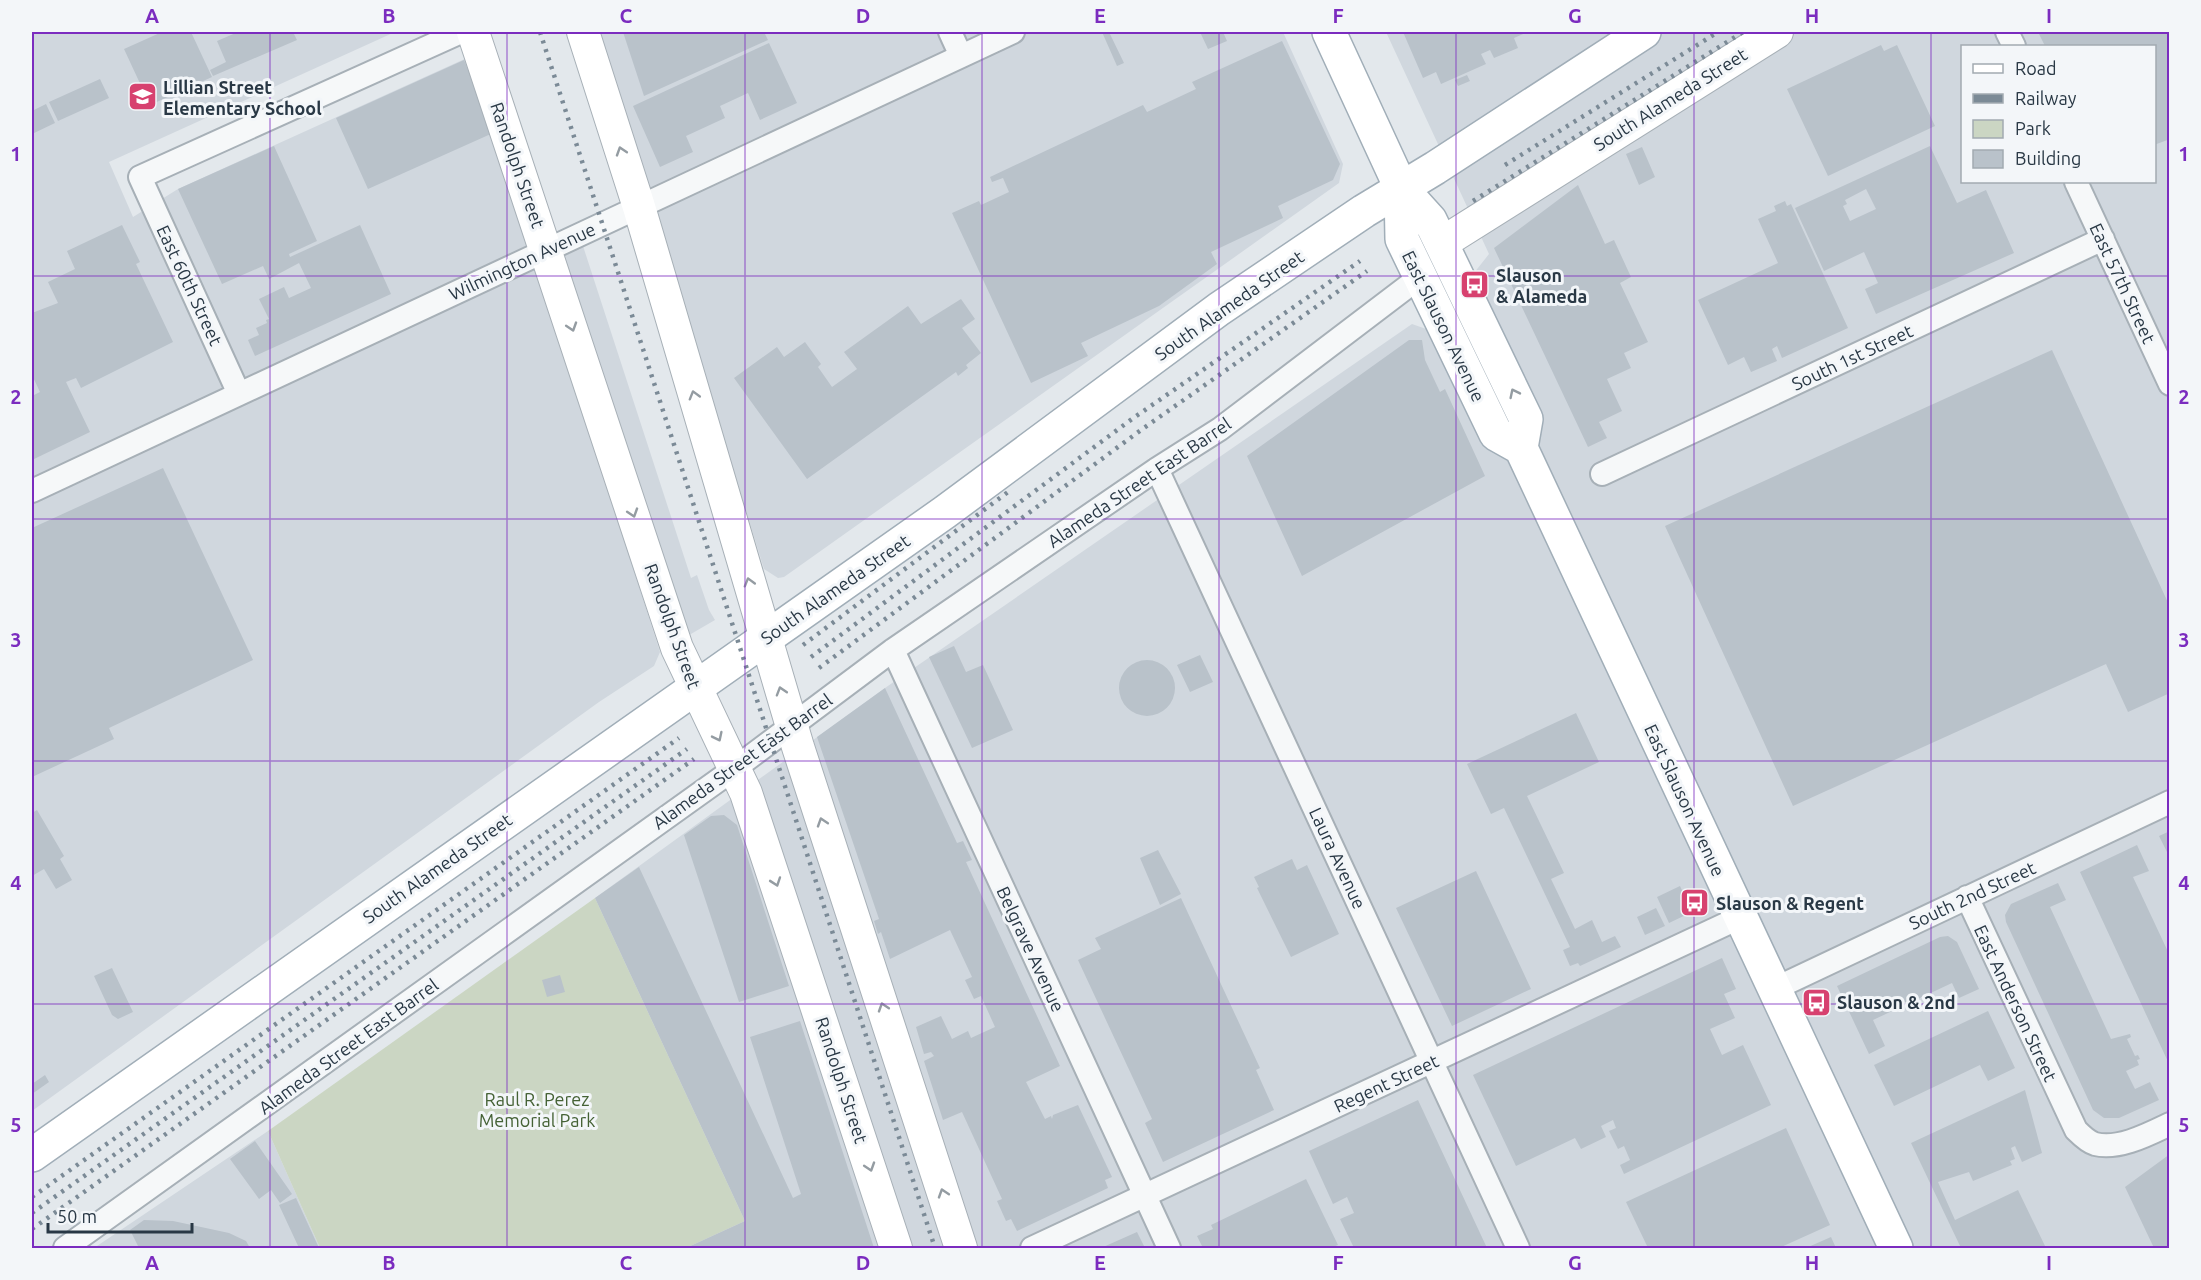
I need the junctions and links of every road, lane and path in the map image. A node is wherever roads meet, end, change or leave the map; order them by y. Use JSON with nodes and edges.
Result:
{"nodes":[{"id":1,"x":461,"y":32,"type":"edge"},
{"id":2,"x":473,"y":32,"type":"edge"},
{"id":3,"x":583,"y":32,"type":"edge"},
{"id":4,"x":950,"y":32,"type":"edge"},
{"id":5,"x":1013,"y":32,"type":"edge"},
{"id":6,"x":1329,"y":32,"type":"edge"},
{"id":7,"x":1644,"y":32,"type":"edge"},
{"id":8,"x":1777,"y":32,"type":"edge"},
{"id":9,"x":961,"y":56,"type":"junction"},
{"id":10,"x":2076,"y":183,"type":"edge"},
{"id":11,"x":1401,"y":188,"type":"junction"},
{"id":12,"x":639,"y":207,"type":"junction"},
{"id":13,"x":2103,"y":239,"type":"junction"},
{"id":14,"x":1442,"y":243,"type":"junction"},
{"id":15,"x":547,"y":250,"type":"junction"},
{"id":16,"x":1420,"y":277,"type":"junction"},
{"id":17,"x":2169,"y":384,"type":"edge"},
{"id":18,"x":239,"y":394,"type":"junction"},
{"id":19,"x":1521,"y":448,"type":"junction"},
{"id":20,"x":1156,"y":469,"type":"junction"},
{"id":21,"x":1602,"y":474,"type":"dead end"},
{"id":22,"x":32,"y":491,"type":"edge"},
{"id":23,"x":765,"y":638,"type":"junction"},
{"id":24,"x":893,"y":650,"type":"junction"},
{"id":25,"x":694,"y":687,"type":"junction"},
{"id":26,"x":791,"y":726,"type":"junction"},
{"id":27,"x":734,"y":769,"type":"junction"},
{"id":28,"x":2169,"y":802,"type":"edge"},
{"id":29,"x":1966,"y":897,"type":"junction"},
{"id":30,"x":1741,"y":917,"type":"junction"},
{"id":31,"x":1774,"y":989,"type":"junction"},
{"id":32,"x":1432,"y":1061,"type":"junction"},
{"id":33,"x":2169,"y":1124,"type":"edge"},
{"id":34,"x":32,"y":1155,"type":"edge"},
{"id":35,"x":1144,"y":1196,"type":"junction"},
{"id":36,"x":65,"y":1248,"type":"edge"},
{"id":37,"x":896,"y":1248,"type":"edge"},
{"id":38,"x":961,"y":1248,"type":"edge"},
{"id":39,"x":1032,"y":1248,"type":"edge"},
{"id":40,"x":1169,"y":1248,"type":"edge"},
{"id":41,"x":1518,"y":1248,"type":"edge"},
{"id":42,"x":1896,"y":1248,"type":"edge"}],
"edges":[{"from":1,"to":18,"type":"street","name":"East 60th Street"},
{"from":2,"to":15,"type":"street","name":"Randolph Street"},
{"from":12,"to":3,"type":"street","one_way":true},
{"from":4,"to":9,"type":"street"},
{"from":5,"to":9,"type":"street","name":"Wilmington Avenue"},
{"from":6,"to":11,"type":"main road","name":"East Slauson Avenue"},
{"from":7,"to":11,"type":"main road","name":"South Alameda Street"},
{"from":8,"to":14,"type":"street","name":"South Alameda Street"},
{"from":9,"to":12,"type":"street","name":"Wilmington Avenue"},
{"from":10,"to":13,"type":"street","name":"East 57th Street"},
{"from":11,"to":14,"type":"main road","name":"East Slauson Avenue"},
{"from":11,"to":16,"type":"main road","name":"East Slauson Avenue"},
{"from":11,"to":23,"type":"main road","name":"South Alameda Street"},
{"from":12,"to":15,"type":"street","name":"Wilmington Avenue"},
{"from":23,"to":12,"type":"street","one_way":true},
{"from":13,"to":17,"type":"street","name":"East 57th Street"},
{"from":13,"to":21,"type":"street","name":"South 1st Street"},
{"from":19,"to":14,"type":"main road","name":"East Slauson Avenue","one_way":true},
{"from":15,"to":18,"type":"street","name":"Wilmington Avenue"},
{"from":15,"to":25,"type":"street","name":"Randolph Street","one_way":true},
{"from":16,"to":19,"type":"main road","name":"East Slauson Avenue"},
{"from":16,"to":20,"type":"street","name":"Alameda Street East Barrel"},
{"from":18,"to":22,"type":"street","name":"Wilmington Avenue"},
{"from":19,"to":30,"type":"main road","name":"East Slauson Avenue"},
{"from":20,"to":24,"type":"street","name":"Alameda Street East Barrel"},
{"from":20,"to":32,"type":"street","name":"Laura Avenue"},
{"from":23,"to":25,"type":"main road","name":"South Alameda Street"},
{"from":26,"to":23,"type":"street","one_way":true},
{"from":24,"to":26,"type":"street","name":"Alameda Street East Barrel"},
{"from":24,"to":35,"type":"street","name":"Belgrave Avenue"},
{"from":25,"to":27,"type":"street","name":"Randolph Street","one_way":true},
{"from":25,"to":34,"type":"main road","name":"South Alameda Street"},
{"from":26,"to":27,"type":"street","name":"Alameda Street East Barrel"},
{"from":38,"to":26,"type":"street","one_way":true},
{"from":27,"to":36,"type":"street","name":"Alameda Street East Barrel"},
{"from":27,"to":37,"type":"street","name":"Randolph Street","one_way":true},
{"from":28,"to":29,"type":"street","name":"South 2nd Street"},
{"from":29,"to":31,"type":"street","name":"South 2nd Street"},
{"from":29,"to":33,"type":"street","name":"East Anderson Street"},
{"from":30,"to":31,"type":"main road","name":"East Slauson Avenue"},
{"from":30,"to":32,"type":"street","name":"Regent Street"},
{"from":31,"to":42,"type":"main road","name":"East Slauson Avenue"},
{"from":32,"to":35,"type":"street","name":"Regent Street"},
{"from":32,"to":41,"type":"street","name":"Laura Avenue"},
{"from":35,"to":39,"type":"street","name":"Regent Street"},
{"from":35,"to":40,"type":"street","name":"Belgrave Avenue"}]}
